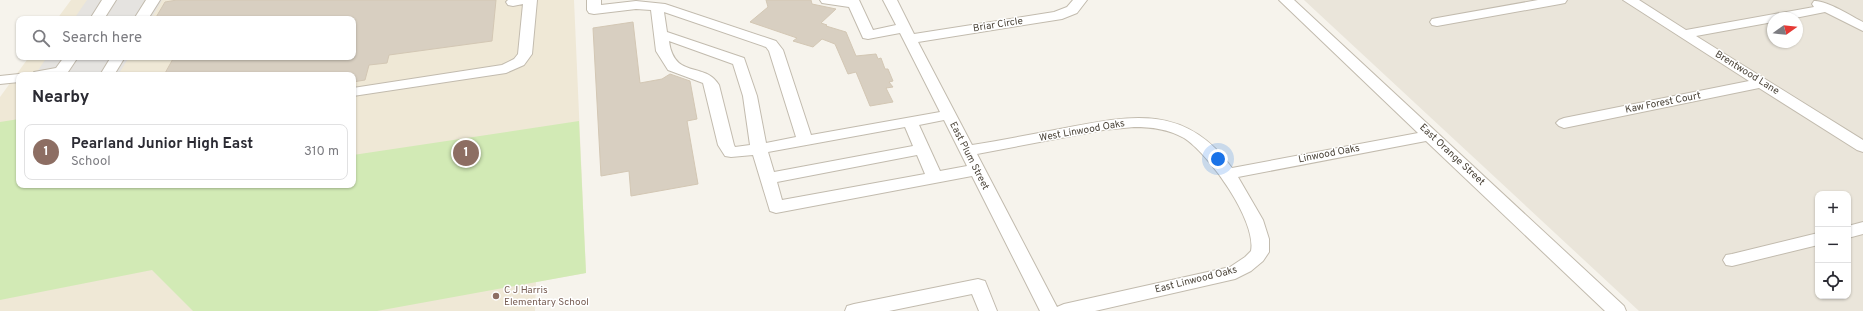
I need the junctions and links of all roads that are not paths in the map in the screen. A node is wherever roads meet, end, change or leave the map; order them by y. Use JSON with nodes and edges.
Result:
{"nodes":[{"id":1,"x":109,"y":0,"type":"edge"},
{"id":2,"x":153,"y":0,"type":"edge"},
{"id":3,"x":530,"y":0,"type":"edge"},
{"id":4,"x":594,"y":0,"type":"edge"},
{"id":5,"x":827,"y":0,"type":"edge"},
{"id":6,"x":890,"y":0,"type":"edge"},
{"id":7,"x":1080,"y":0,"type":"edge"},
{"id":8,"x":1286,"y":0,"type":"edge"},
{"id":9,"x":1560,"y":0,"type":"edge"},
{"id":10,"x":1630,"y":0,"type":"edge"},
{"id":11,"x":1812,"y":0,"type":"edge"},
{"id":12,"x":635,"y":2,"type":"edge"},
{"id":13,"x":853,"y":2,"type":"edge"},
{"id":14,"x":665,"y":5,"type":"edge"},
{"id":15,"x":1828,"y":8,"type":"junction"},
{"id":16,"x":99,"y":16,"type":"edge"},
{"id":17,"x":143,"y":16,"type":"edge"},
{"id":18,"x":1437,"y":22,"type":"dead end"},
{"id":19,"x":1863,"y":27,"type":"edge"},
{"id":20,"x":661,"y":34,"type":"junction"},
{"id":21,"x":907,"y":34,"type":"junction"},
{"id":22,"x":1684,"y":34,"type":"junction"},
{"id":23,"x":69,"y":60,"type":"edge"},
{"id":24,"x":116,"y":60,"type":"edge"},
{"id":25,"x":61,"y":72,"type":"edge"},
{"id":26,"x":109,"y":72,"type":"edge"},
{"id":27,"x":16,"y":78,"type":"edge"},
{"id":28,"x":0,"y":80,"type":"edge"},
{"id":29,"x":1762,"y":83,"type":"junction"},
{"id":30,"x":356,"y":92,"type":"edge"},
{"id":31,"x":948,"y":115,"type":"junction"},
{"id":32,"x":911,"y":123,"type":"junction"},
{"id":33,"x":1564,"y":123,"type":"dead end"},
{"id":34,"x":1430,"y":135,"type":"junction"},
{"id":35,"x":805,"y":141,"type":"junction"},
{"id":36,"x":1863,"y":147,"type":"edge"},
{"id":37,"x":759,"y":149,"type":"junction"},
{"id":38,"x":922,"y":149,"type":"junction"},
{"id":39,"x":966,"y":151,"type":"junction"},
{"id":40,"x":976,"y":170,"type":"junction"},
{"id":41,"x":1227,"y":174,"type":"junction"},
{"id":42,"x":934,"y":177,"type":"junction"},
{"id":43,"x":769,"y":178,"type":"junction"},
{"id":44,"x":1863,"y":228,"type":"edge"},
{"id":45,"x":1851,"y":231,"type":"edge"},
{"id":46,"x":1815,"y":240,"type":"edge"},
{"id":47,"x":1732,"y":260,"type":"dead end"},
{"id":48,"x":854,"y":311,"type":"edge"},
{"id":49,"x":988,"y":311,"type":"edge"},
{"id":50,"x":1049,"y":311,"type":"edge"},
{"id":51,"x":1064,"y":311,"type":"edge"},
{"id":52,"x":1617,"y":311,"type":"edge"}],
"edges":[{"from":1,"to":16,"type":"street"},
{"from":2,"to":17,"type":"street"},
{"from":3,"to":30,"type":"street"},
{"from":4,"to":12,"type":"street"},
{"from":5,"to":13,"type":"street"},
{"from":6,"to":21,"type":"street","name":"East Plum Street"},
{"from":7,"to":21,"type":"street","name":"Briar Circle"},
{"from":8,"to":34,"type":"street","name":"East Orange Street"},
{"from":9,"to":18,"type":"street"},
{"from":10,"to":22,"type":"street","name":"Brentwood Lane"},
{"from":11,"to":15,"type":"street"},
{"from":12,"to":14,"type":"street"},
{"from":13,"to":21,"type":"street","name":"Briar Circle"},
{"from":14,"to":20,"type":"street"},
{"from":14,"to":35,"type":"street"},
{"from":15,"to":19,"type":"street"},
{"from":15,"to":22,"type":"street"},
{"from":20,"to":37,"type":"street"},
{"from":20,"to":37,"type":"street"},
{"from":21,"to":31,"type":"street","name":"East Plum Street"},
{"from":22,"to":29,"type":"street","name":"Brentwood Lane"},
{"from":23,"to":25,"type":"street"},
{"from":24,"to":26,"type":"street"},
{"from":27,"to":28,"type":"street"},
{"from":29,"to":33,"type":"street","name":"Kaw Forest Court"},
{"from":29,"to":36,"type":"street","name":"Brentwood Lane"},
{"from":31,"to":32,"type":"street"},
{"from":31,"to":39,"type":"street","name":"East Plum Street"},
{"from":32,"to":35,"type":"street"},
{"from":32,"to":38,"type":"street"},
{"from":34,"to":41,"type":"street","name":"Linwood Oaks"},
{"from":34,"to":52,"type":"street","name":"East Orange Street"},
{"from":35,"to":37,"type":"street"},
{"from":37,"to":43,"type":"street"},
{"from":38,"to":42,"type":"street"},
{"from":38,"to":43,"type":"street"},
{"from":39,"to":40,"type":"street","name":"East Plum Street"},
{"from":39,"to":41,"type":"street","name":"West Linwood Oaks"},
{"from":40,"to":42,"type":"street"},
{"from":40,"to":50,"type":"street","name":"East Plum Street"},
{"from":41,"to":51,"type":"street","name":"East Linwood Oaks"},
{"from":42,"to":43,"type":"street"},
{"from":44,"to":45,"type":"street"},
{"from":46,"to":47,"type":"street"},
{"from":48,"to":49,"type":"street"}]}
